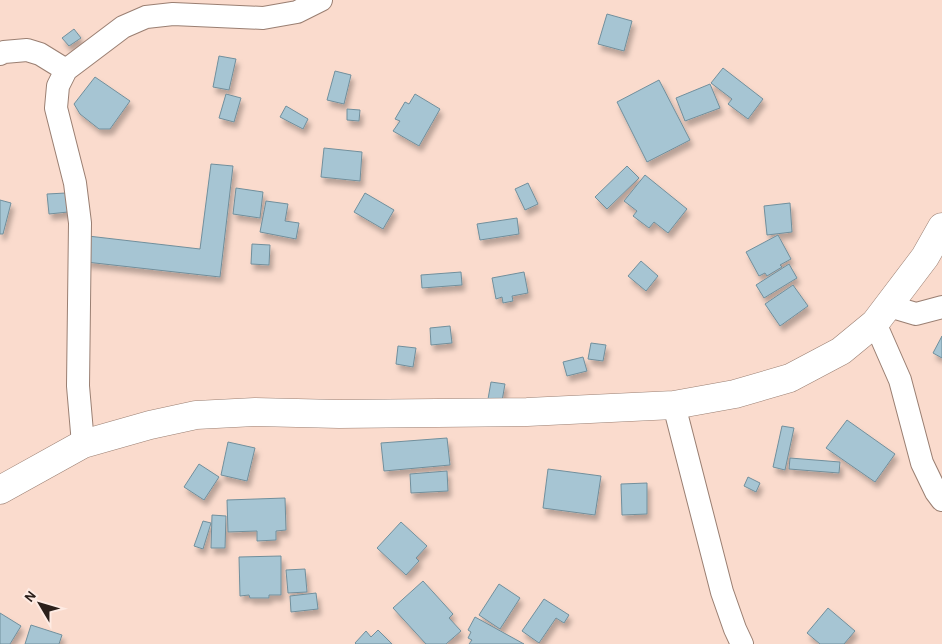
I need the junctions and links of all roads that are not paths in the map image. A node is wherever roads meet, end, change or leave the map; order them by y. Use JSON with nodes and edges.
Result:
{"nodes":[{"id":1,"x":321,"y":0,"type":"edge"},
{"id":2,"x":0,"y":54,"type":"edge"},
{"id":3,"x":66,"y":70,"type":"junction"},
{"id":4,"x":942,"y":227,"type":"edge"},
{"id":5,"x":942,"y":307,"type":"edge"},
{"id":6,"x":882,"y":314,"type":"junction"},
{"id":7,"x":674,"y":405,"type":"junction"},
{"id":8,"x":83,"y":444,"type":"junction"},
{"id":9,"x":0,"y":490,"type":"edge"},
{"id":10,"x":942,"y":500,"type":"edge"},
{"id":11,"x":742,"y":644,"type":"edge"}],
"edges":[{"from":1,"to":3,"type":"street"},
{"from":2,"to":3,"type":"street"},
{"from":3,"to":8,"type":"street"},
{"from":4,"to":6,"type":"main road"},
{"from":5,"to":6,"type":"street"},
{"from":6,"to":7,"type":"main road"},
{"from":6,"to":10,"type":"street"},
{"from":7,"to":8,"type":"main road"},
{"from":7,"to":11,"type":"street"},
{"from":8,"to":9,"type":"main road"}]}
